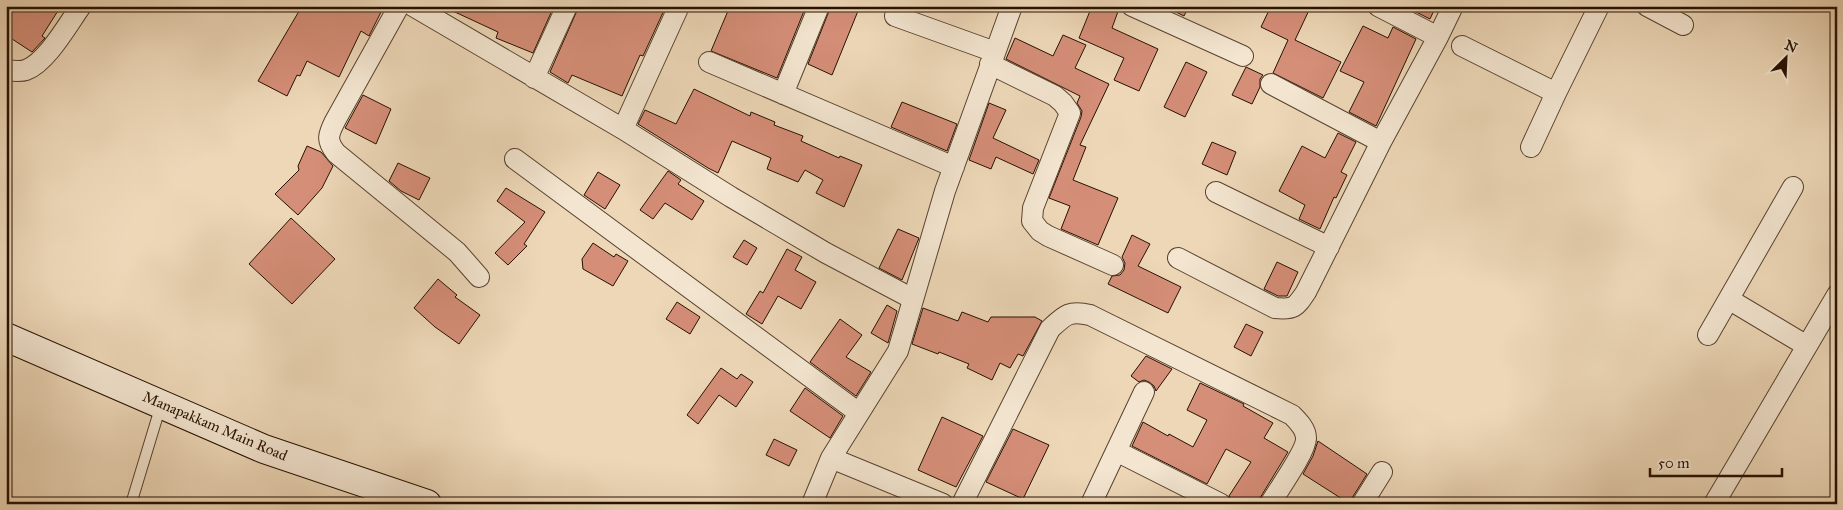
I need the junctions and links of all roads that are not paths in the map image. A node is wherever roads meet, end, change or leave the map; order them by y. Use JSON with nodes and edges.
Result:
{"nodes":[{"id":1,"x":80,"y":6,"type":"edge"},
{"id":2,"x":399,"y":6,"type":"edge"},
{"id":3,"x":413,"y":6,"type":"edge"},
{"id":4,"x":567,"y":6,"type":"edge"},
{"id":5,"x":679,"y":6,"type":"edge"},
{"id":6,"x":819,"y":6,"type":"edge"},
{"id":7,"x":1012,"y":6,"type":"edge"},
{"id":8,"x":1132,"y":6,"type":"edge"},
{"id":9,"x":1378,"y":6,"type":"edge"},
{"id":10,"x":1453,"y":6,"type":"edge"},
{"id":11,"x":1599,"y":6,"type":"edge"},
{"id":12,"x":1646,"y":6,"type":"edge"},
{"id":13,"x":434,"y":12,"type":"edge"},
{"id":14,"x":895,"y":16,"type":"dead end"},
{"id":15,"x":1683,"y":25,"type":"dead end"},
{"id":16,"x":1438,"y":37,"type":"junction"},
{"id":17,"x":1462,"y":46,"type":"dead end"},
{"id":18,"x":1243,"y":56,"type":"dead end"},
{"id":19,"x":992,"y":58,"type":"junction"},
{"id":20,"x":709,"y":62,"type":"dead end"},
{"id":21,"x":6,"y":70,"type":"edge"},
{"id":22,"x":534,"y":78,"type":"junction"},
{"id":23,"x":1271,"y":84,"type":"dead end"},
{"id":24,"x":1556,"y":93,"type":"junction"},
{"id":25,"x":783,"y":94,"type":"junction"},
{"id":26,"x":623,"y":129,"type":"junction"},
{"id":27,"x":1381,"y":142,"type":"junction"},
{"id":28,"x":1530,"y":147,"type":"dead end"},
{"id":29,"x":515,"y":159,"type":"dead end"},
{"id":30,"x":954,"y":167,"type":"junction"},
{"id":31,"x":1793,"y":187,"type":"dead end"},
{"id":32,"x":1216,"y":192,"type":"dead end"},
{"id":33,"x":1329,"y":247,"type":"junction"},
{"id":34,"x":1178,"y":258,"type":"dead end"},
{"id":35,"x":1114,"y":265,"type":"dead end"},
{"id":36,"x":479,"y":277,"type":"dead end"},
{"id":37,"x":1837,"y":295,"type":"edge"},
{"id":38,"x":913,"y":300,"type":"junction"},
{"id":39,"x":1730,"y":300,"type":"junction"},
{"id":40,"x":1708,"y":335,"type":"dead end"},
{"id":41,"x":6,"y":337,"type":"edge"},
{"id":42,"x":1807,"y":346,"type":"junction"},
{"id":43,"x":1144,"y":392,"type":"dead end"},
{"id":44,"x":161,"y":404,"type":"junction"},
{"id":45,"x":859,"y":413,"type":"junction"},
{"id":46,"x":1116,"y":451,"type":"junction"},
{"id":47,"x":831,"y":458,"type":"junction"},
{"id":48,"x":1382,"y":472,"type":"dead end"},
{"id":49,"x":130,"y":504,"type":"edge"},
{"id":50,"x":427,"y":504,"type":"edge"},
{"id":51,"x":812,"y":504,"type":"edge"},
{"id":52,"x":943,"y":504,"type":"edge"},
{"id":53,"x":962,"y":504,"type":"edge"},
{"id":54,"x":1091,"y":504,"type":"edge"},
{"id":55,"x":1221,"y":504,"type":"edge"},
{"id":56,"x":1270,"y":504,"type":"edge"},
{"id":57,"x":1362,"y":504,"type":"edge"},
{"id":58,"x":1714,"y":504,"type":"edge"}],
"edges":[{"from":1,"to":21,"type":"street"},
{"from":2,"to":36,"type":"street"},
{"from":3,"to":13,"type":"street"},
{"from":4,"to":22,"type":"street"},
{"from":5,"to":26,"type":"street"},
{"from":6,"to":25,"type":"street"},
{"from":7,"to":19,"type":"street"},
{"from":8,"to":18,"type":"street"},
{"from":9,"to":16,"type":"street"},
{"from":10,"to":16,"type":"street"},
{"from":11,"to":24,"type":"street"},
{"from":12,"to":15,"type":"street"},
{"from":13,"to":22,"type":"street"},
{"from":14,"to":19,"type":"street"},
{"from":16,"to":27,"type":"street"},
{"from":17,"to":24,"type":"street"},
{"from":19,"to":30,"type":"street"},
{"from":19,"to":35,"type":"street"},
{"from":20,"to":25,"type":"street"},
{"from":22,"to":26,"type":"street"},
{"from":23,"to":27,"type":"street"},
{"from":24,"to":28,"type":"street"},
{"from":25,"to":30,"type":"street"},
{"from":26,"to":38,"type":"street"},
{"from":27,"to":33,"type":"street"},
{"from":29,"to":45,"type":"street"},
{"from":30,"to":38,"type":"street"},
{"from":31,"to":39,"type":"street"},
{"from":32,"to":33,"type":"street"},
{"from":33,"to":34,"type":"street"},
{"from":37,"to":42,"type":"street"},
{"from":38,"to":45,"type":"street"},
{"from":39,"to":40,"type":"street"},
{"from":39,"to":42,"type":"street"},
{"from":41,"to":44,"type":"main road","name":"Manapakkam Main Road"},
{"from":42,"to":58,"type":"street"},
{"from":43,"to":46,"type":"street"},
{"from":44,"to":49,"type":"lane"},
{"from":44,"to":50,"type":"main road","name":"Manapakkam Main Road"},
{"from":45,"to":47,"type":"street"},
{"from":46,"to":54,"type":"street"},
{"from":46,"to":55,"type":"street"},
{"from":47,"to":51,"type":"street"},
{"from":47,"to":52,"type":"street"},
{"from":48,"to":57,"type":"street"},
{"from":53,"to":56,"type":"street"}]}
